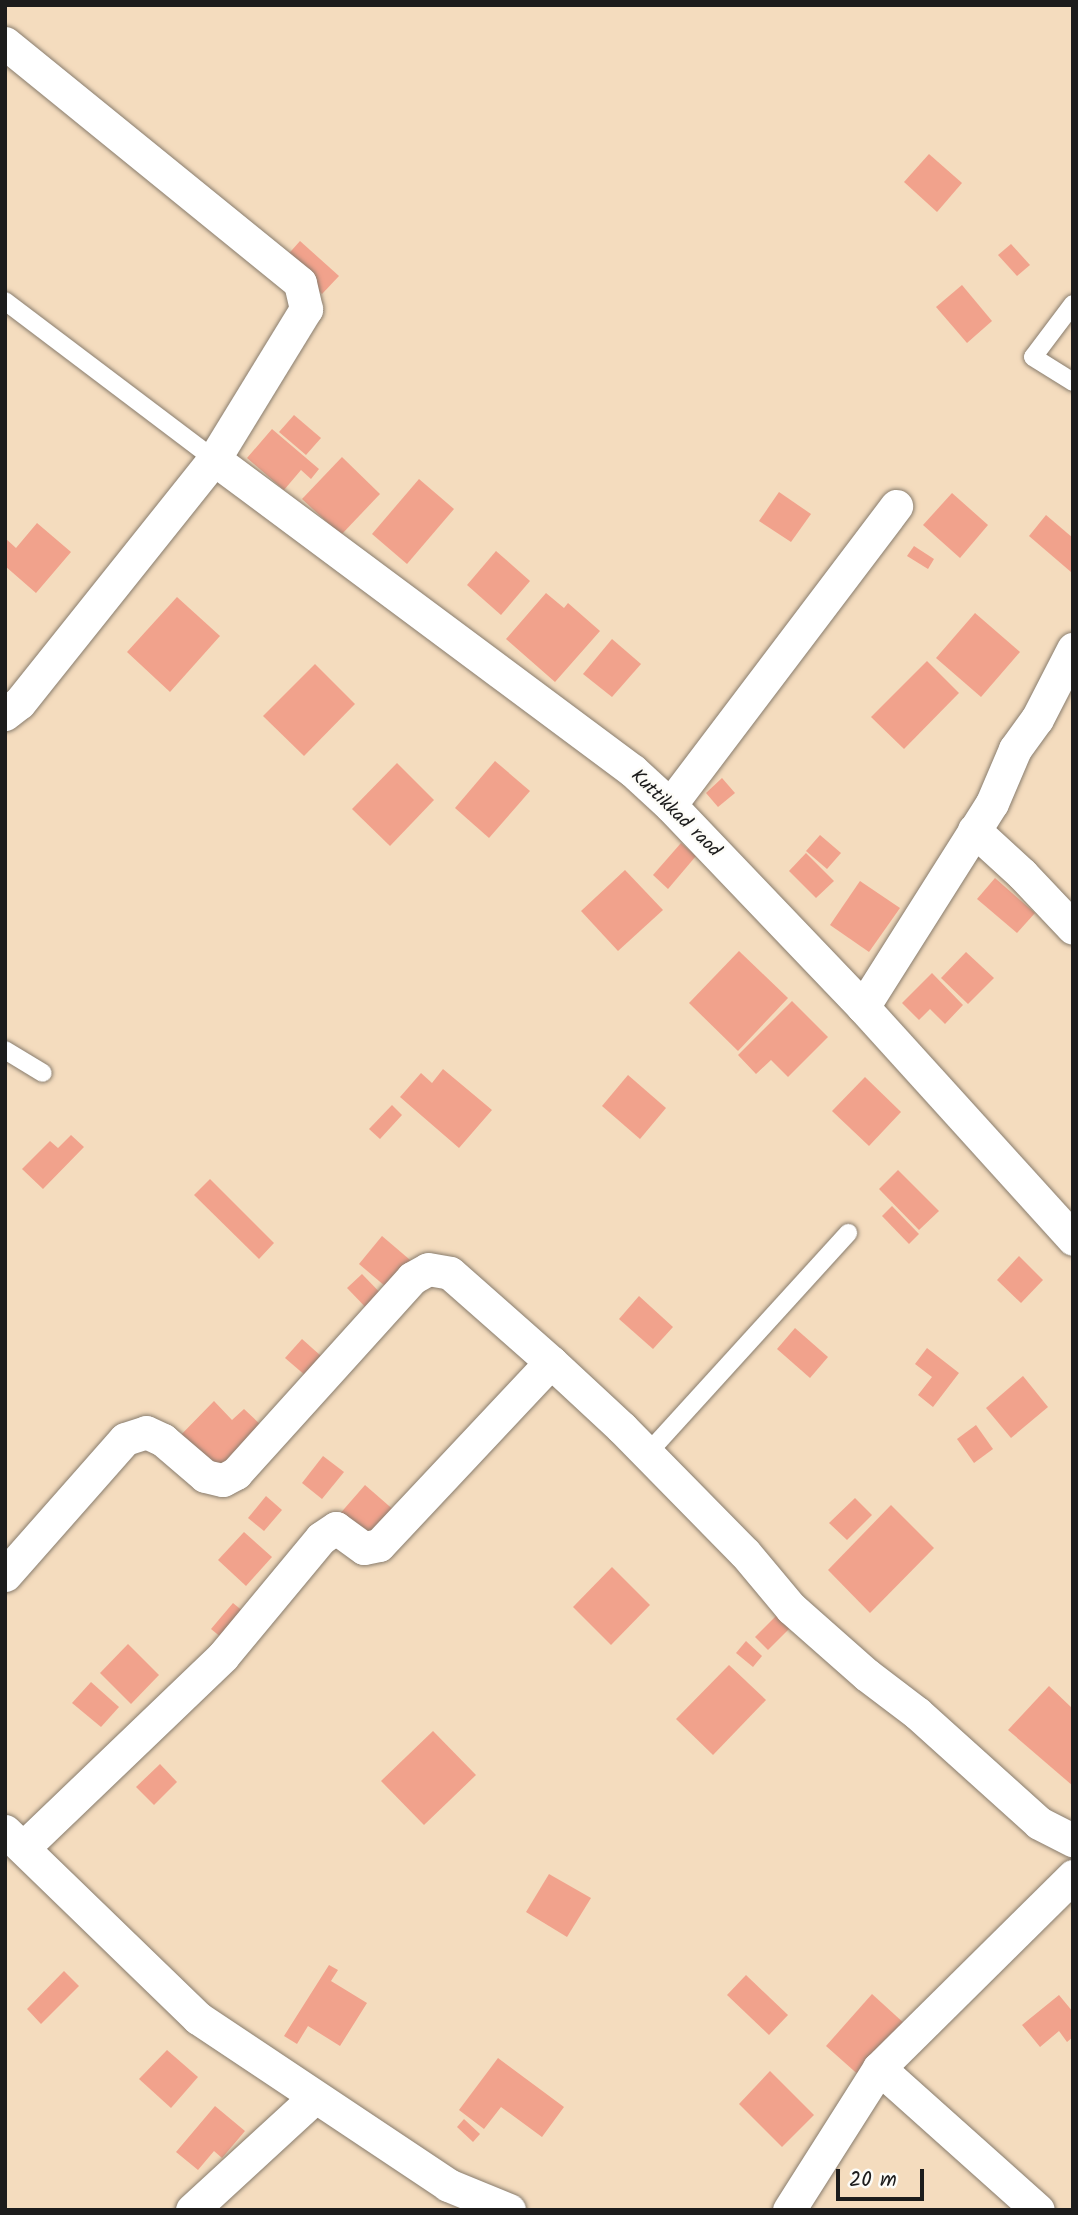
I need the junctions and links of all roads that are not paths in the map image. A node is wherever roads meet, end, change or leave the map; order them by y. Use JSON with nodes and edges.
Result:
{"nodes":[{"id":1,"x":5,"y":43,"type":"edge"},
{"id":2,"x":5,"y":301,"type":"edge"},
{"id":3,"x":1073,"y":304,"type":"edge"},
{"id":4,"x":1073,"y":382,"type":"edge"},
{"id":5,"x":214,"y":459,"type":"junction"},
{"id":6,"x":896,"y":506,"type":"dead end"},
{"id":7,"x":1073,"y":649,"type":"edge"},
{"id":8,"x":10,"y":704,"type":"edge"},
{"id":9,"x":670,"y":805,"type":"junction"},
{"id":10,"x":974,"y":830,"type":"junction"},
{"id":11,"x":1073,"y":928,"type":"edge"},
{"id":12,"x":863,"y":1007,"type":"junction"},
{"id":13,"x":5,"y":1050,"type":"edge"},
{"id":14,"x":43,"y":1073,"type":"dead end"},
{"id":15,"x":848,"y":1233,"type":"dead end"},
{"id":16,"x":1073,"y":1239,"type":"edge"},
{"id":17,"x":551,"y":1362,"type":"junction"},
{"id":18,"x":647,"y":1454,"type":"junction"},
{"id":19,"x":5,"y":1574,"type":"edge"},
{"id":20,"x":15,"y":1839,"type":"edge"},
{"id":21,"x":1073,"y":1840,"type":"edge"},
{"id":22,"x":1073,"y":1876,"type":"edge"},
{"id":23,"x":879,"y":2068,"type":"junction"},
{"id":24,"x":314,"y":2098,"type":"junction"},
{"id":25,"x":192,"y":2210,"type":"edge"},
{"id":26,"x":509,"y":2210,"type":"edge"},
{"id":27,"x":789,"y":2210,"type":"edge"},
{"id":28,"x":1038,"y":2210,"type":"edge"}],
"edges":[{"from":1,"to":5,"type":"street"},
{"from":2,"to":5,"type":"lane"},
{"from":3,"to":4,"type":"lane"},
{"from":5,"to":8,"type":"street"},
{"from":5,"to":9,"type":"street","name":"Kuttikkad raod"},
{"from":6,"to":9,"type":"street"},
{"from":7,"to":10,"type":"street"},
{"from":9,"to":12,"type":"street","name":"Kuttikkad raod"},
{"from":10,"to":11,"type":"street"},
{"from":10,"to":12,"type":"street"},
{"from":12,"to":16,"type":"street","name":"Kuttikkad raod"},
{"from":13,"to":14,"type":"lane"},
{"from":15,"to":18,"type":"lane"},
{"from":17,"to":18,"type":"street"},
{"from":17,"to":19,"type":"street"},
{"from":17,"to":20,"type":"street"},
{"from":18,"to":21,"type":"street"},
{"from":20,"to":24,"type":"street"},
{"from":22,"to":23,"type":"street"},
{"from":23,"to":27,"type":"street"},
{"from":23,"to":28,"type":"street"},
{"from":24,"to":25,"type":"street"},
{"from":24,"to":26,"type":"street"}]}
